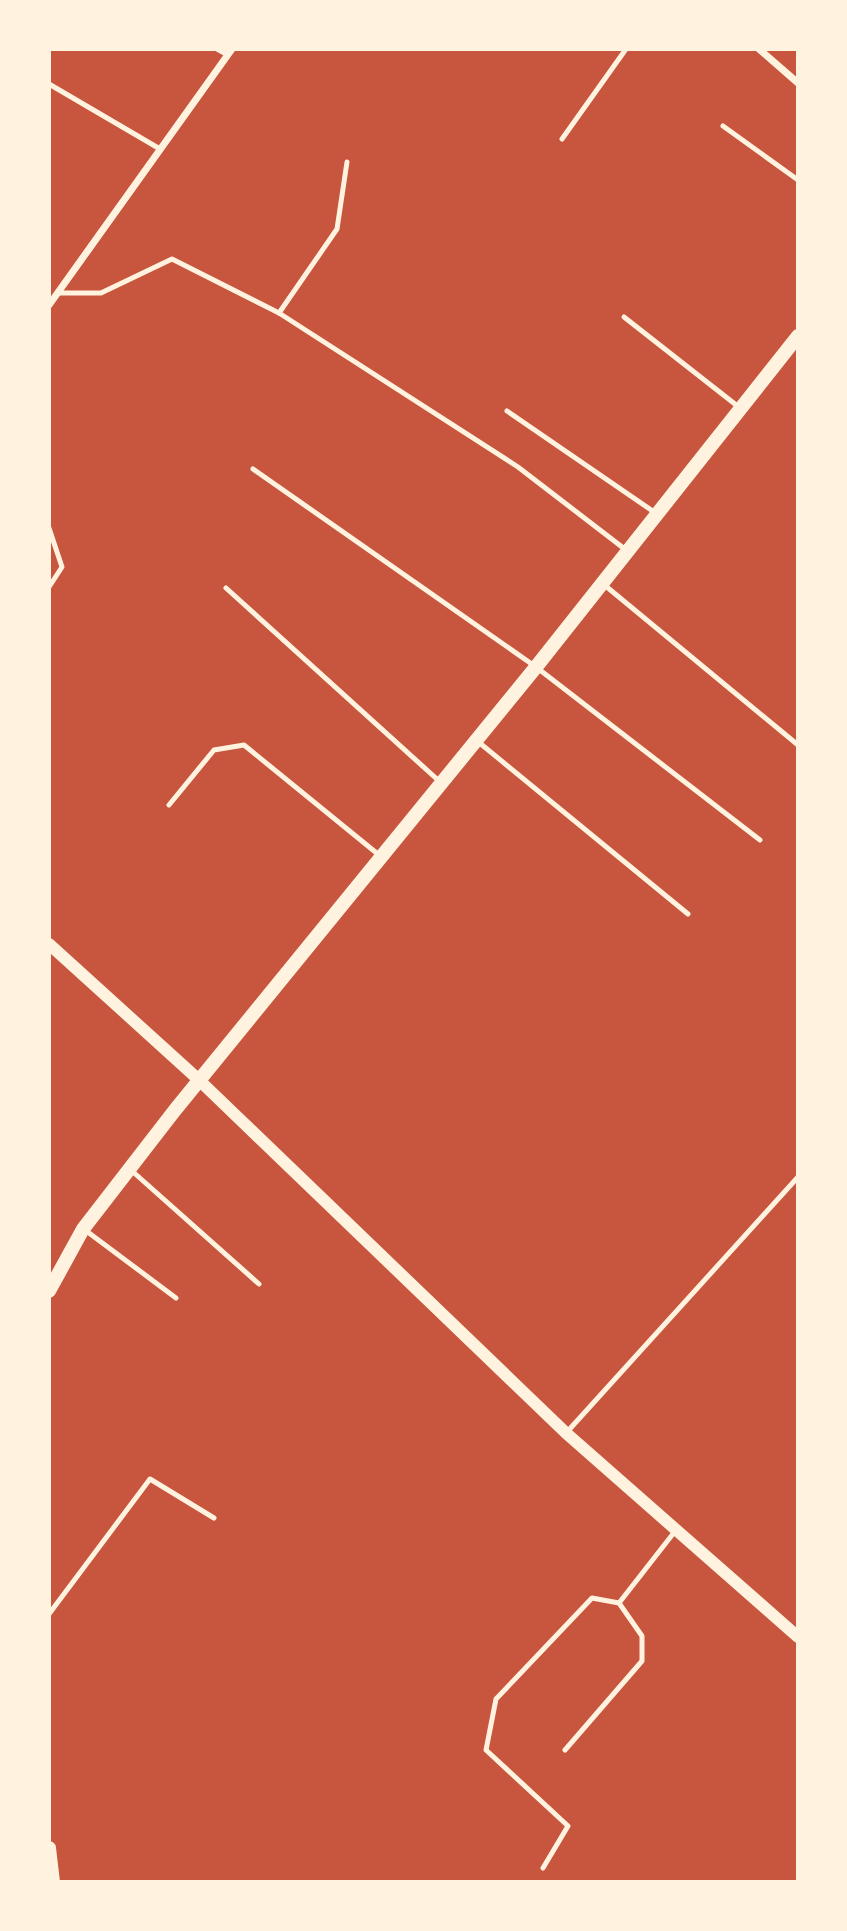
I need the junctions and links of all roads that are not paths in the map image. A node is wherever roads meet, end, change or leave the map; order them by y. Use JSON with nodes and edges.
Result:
{"nodes":[{"id":1,"x":217,"y":49,"type":"edge"},
{"id":2,"x":626,"y":49,"type":"edge"},
{"id":3,"x":759,"y":49,"type":"edge"},
{"id":4,"x":230,"y":52,"type":"edge"},
{"id":5,"x":798,"y":83,"type":"edge"},
{"id":6,"x":49,"y":84,"type":"edge"},
{"id":7,"x":723,"y":126,"type":"dead end"},
{"id":8,"x":562,"y":139,"type":"dead end"},
{"id":9,"x":160,"y":149,"type":"junction"},
{"id":10,"x":347,"y":162,"type":"dead end"},
{"id":11,"x":798,"y":180,"type":"edge"},
{"id":12,"x":58,"y":293,"type":"junction"},
{"id":13,"x":49,"y":305,"type":"edge"},
{"id":14,"x":279,"y":313,"type":"junction"},
{"id":15,"x":624,"y":317,"type":"dead end"},
{"id":16,"x":798,"y":336,"type":"edge"},
{"id":17,"x":741,"y":409,"type":"junction"},
{"id":18,"x":507,"y":411,"type":"dead end"},
{"id":19,"x":253,"y":470,"type":"dead end"},
{"id":20,"x":657,"y":514,"type":"junction"},
{"id":21,"x":49,"y":528,"type":"edge"},
{"id":22,"x":628,"y":551,"type":"junction"},
{"id":23,"x":602,"y":583,"type":"junction"},
{"id":24,"x":49,"y":587,"type":"edge"},
{"id":25,"x":226,"y":588,"type":"dead end"},
{"id":26,"x":536,"y":667,"type":"junction"},
{"id":27,"x":476,"y":740,"type":"junction"},
{"id":28,"x":798,"y":745,"type":"edge"},
{"id":29,"x":442,"y":783,"type":"junction"},
{"id":30,"x":169,"y":805,"type":"dead end"},
{"id":31,"x":760,"y":840,"type":"dead end"},
{"id":32,"x":381,"y":857,"type":"junction"},
{"id":33,"x":688,"y":914,"type":"dead end"},
{"id":34,"x":49,"y":944,"type":"edge"},
{"id":35,"x":199,"y":1080,"type":"junction"},
{"id":36,"x":130,"y":1168,"type":"junction"},
{"id":37,"x":798,"y":1177,"type":"edge"},
{"id":38,"x":82,"y":1228,"type":"junction"},
{"id":39,"x":259,"y":1284,"type":"dead end"},
{"id":40,"x":49,"y":1291,"type":"edge"},
{"id":41,"x":176,"y":1298,"type":"dead end"},
{"id":42,"x":566,"y":1433,"type":"junction"},
{"id":43,"x":214,"y":1518,"type":"dead end"},
{"id":44,"x":676,"y":1530,"type":"junction"},
{"id":45,"x":619,"y":1603,"type":"junction"},
{"id":46,"x":49,"y":1614,"type":"edge"},
{"id":47,"x":798,"y":1637,"type":"edge"},
{"id":48,"x":565,"y":1749,"type":"dead end"},
{"id":49,"x":49,"y":1848,"type":"edge"},
{"id":50,"x":543,"y":1868,"type":"dead end"},
{"id":51,"x":53,"y":1882,"type":"edge"}],
"edges":[{"from":1,"to":4,"type":"lane"},
{"from":2,"to":8,"type":"lane"},
{"from":3,"to":5,"type":"street"},
{"from":4,"to":9,"type":"street"},
{"from":6,"to":9,"type":"lane"},
{"from":7,"to":11,"type":"lane"},
{"from":9,"to":12,"type":"street"},
{"from":10,"to":14,"type":"lane"},
{"from":12,"to":13,"type":"street"},
{"from":12,"to":14,"type":"lane"},
{"from":14,"to":22,"type":"lane"},
{"from":15,"to":17,"type":"lane"},
{"from":16,"to":17,"type":"main road"},
{"from":17,"to":20,"type":"main road"},
{"from":18,"to":20,"type":"lane"},
{"from":19,"to":26,"type":"lane"},
{"from":20,"to":22,"type":"main road"},
{"from":21,"to":24,"type":"lane"},
{"from":22,"to":23,"type":"main road"},
{"from":23,"to":26,"type":"main road"},
{"from":23,"to":28,"type":"lane"},
{"from":25,"to":29,"type":"lane"},
{"from":26,"to":27,"type":"main road"},
{"from":26,"to":31,"type":"lane"},
{"from":27,"to":29,"type":"main road"},
{"from":27,"to":33,"type":"lane"},
{"from":29,"to":32,"type":"main road"},
{"from":30,"to":32,"type":"lane"},
{"from":32,"to":35,"type":"main road"},
{"from":34,"to":35,"type":"street"},
{"from":35,"to":36,"type":"main road"},
{"from":35,"to":42,"type":"street"},
{"from":36,"to":38,"type":"main road"},
{"from":36,"to":39,"type":"lane"},
{"from":37,"to":42,"type":"lane"},
{"from":38,"to":40,"type":"main road"},
{"from":38,"to":41,"type":"lane"},
{"from":42,"to":44,"type":"street"},
{"from":43,"to":46,"type":"lane"},
{"from":44,"to":45,"type":"lane"},
{"from":44,"to":47,"type":"street"},
{"from":45,"to":48,"type":"lane"},
{"from":45,"to":50,"type":"lane"},
{"from":49,"to":51,"type":"main road"}]}
